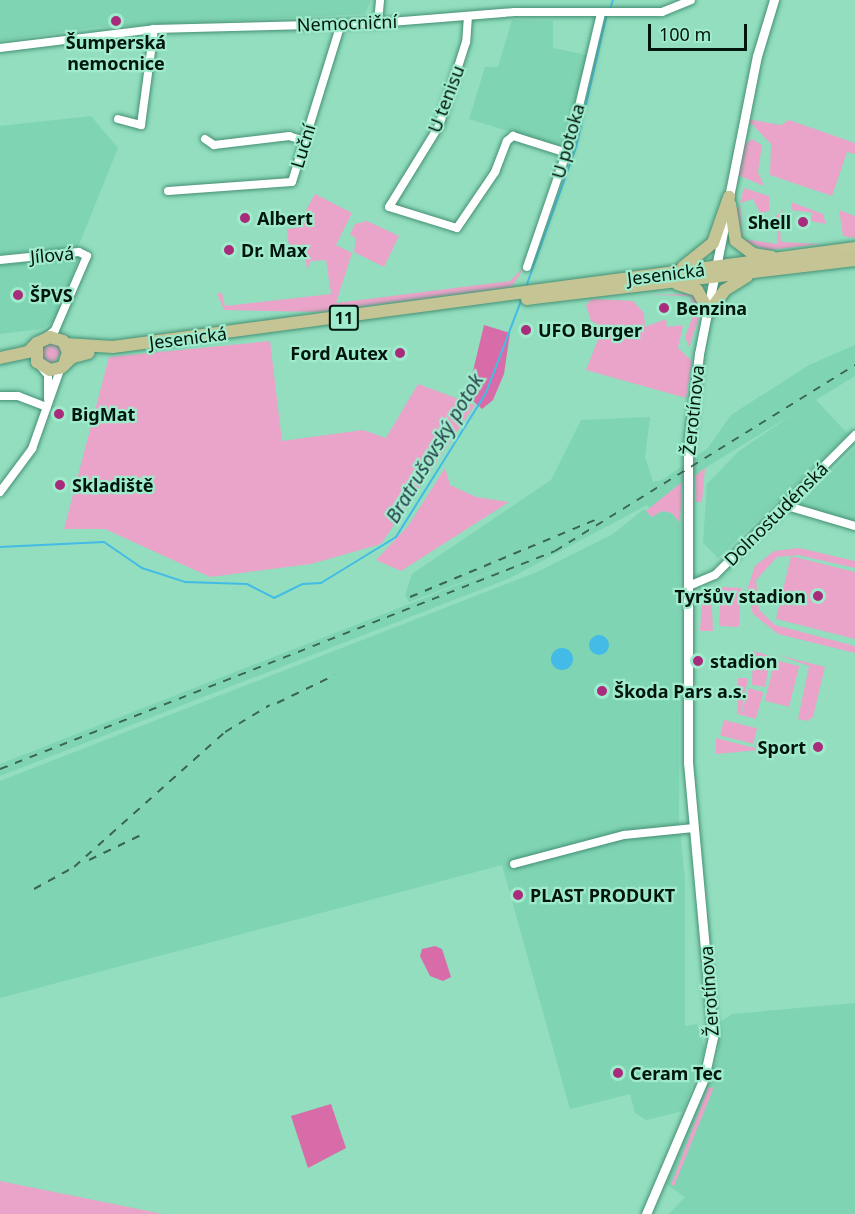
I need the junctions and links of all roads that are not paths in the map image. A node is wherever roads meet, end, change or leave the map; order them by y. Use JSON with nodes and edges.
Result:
{"nodes":[{"id":1,"x":380,"y":0,"type":"edge"},
{"id":2,"x":692,"y":0,"type":"edge"},
{"id":3,"x":774,"y":0,"type":"edge"},
{"id":4,"x":606,"y":12,"type":"junction"},
{"id":5,"x":468,"y":16,"type":"junction"},
{"id":6,"x":378,"y":23,"type":"junction"},
{"id":7,"x":341,"y":24,"type":"junction"},
{"id":8,"x":154,"y":29,"type":"junction"},
{"id":9,"x":0,"y":48,"type":"edge"},
{"id":10,"x":118,"y":119,"type":"dead end"},
{"id":11,"x":205,"y":139,"type":"dead end"},
{"id":12,"x":304,"y":141,"type":"junction"},
{"id":13,"x":567,"y":153,"type":"junction"},
{"id":14,"x":168,"y":191,"type":"dead end"},
{"id":15,"x":729,"y":197,"type":"junction"},
{"id":16,"x":855,"y":248,"type":"edge"},
{"id":17,"x":786,"y":259,"type":"junction"},
{"id":18,"x":0,"y":260,"type":"edge"},
{"id":19,"x":855,"y":260,"type":"edge"},
{"id":20,"x":527,"y":267,"type":"dead end"},
{"id":21,"x":716,"y":272,"type":"junction"},
{"id":22,"x":752,"y":273,"type":"junction"},
{"id":23,"x":667,"y":278,"type":"junction"},
{"id":24,"x":68,"y":304,"type":"junction"},
{"id":25,"x":709,"y":312,"type":"junction"},
{"id":26,"x":42,"y":340,"type":"junction"},
{"id":27,"x":65,"y":344,"type":"junction"},
{"id":28,"x":113,"y":347,"type":"junction"},
{"id":29,"x":0,"y":359,"type":"edge"},
{"id":30,"x":40,"y":366,"type":"junction"},
{"id":31,"x":63,"y":366,"type":"junction"},
{"id":32,"x":0,"y":396,"type":"edge"},
{"id":33,"x":47,"y":407,"type":"junction"},
{"id":34,"x":855,"y":435,"type":"edge"},
{"id":35,"x":0,"y":492,"type":"edge"},
{"id":36,"x":784,"y":506,"type":"junction"},
{"id":37,"x":855,"y":526,"type":"edge"},
{"id":38,"x":691,"y":585,"type":"junction"},
{"id":39,"x":694,"y":828,"type":"junction"},
{"id":40,"x":514,"y":864,"type":"dead end"},
{"id":41,"x":646,"y":1214,"type":"edge"}],
"edges":[{"from":1,"to":6,"type":"street"},
{"from":2,"to":4,"type":"street","name":"Nemocniční"},
{"from":3,"to":15,"type":"street","name":"Žerotínova"},
{"from":4,"to":5,"type":"street","name":"Nemocniční"},
{"from":4,"to":13,"type":"street","name":"U potoka"},
{"from":5,"to":6,"type":"street","name":"Nemocniční"},
{"from":5,"to":13,"type":"street","name":"U tenisu"},
{"from":6,"to":7,"type":"street","name":"Nemocniční"},
{"from":7,"to":8,"type":"street","name":"Nemocniční"},
{"from":7,"to":12,"type":"street","name":"Luční"},
{"from":8,"to":9,"type":"street","name":"Nemocniční"},
{"from":8,"to":10,"type":"street"},
{"from":11,"to":12,"type":"street"},
{"from":12,"to":14,"type":"street","name":"Luční"},
{"from":13,"to":20,"type":"street","name":"U potoka"},
{"from":15,"to":17,"type":"main road"},
{"from":15,"to":21,"type":"street","name":"Žerotínova"},
{"from":15,"to":23,"type":"main road"},
{"from":16,"to":17,"type":"main road","name":"Jesenická","number":"11"},
{"from":17,"to":21,"type":"main road","name":"Jesenická","number":"11"},
{"from":18,"to":24,"type":"street","name":"Jílová"},
{"from":19,"to":22,"type":"main road","name":"Jesenická","number":"11"},
{"from":21,"to":22,"type":"main road","name":"Jesenická","number":"11"},
{"from":21,"to":23,"type":"main road","name":"Jesenická","number":"11"},
{"from":21,"to":25,"type":"street","name":"Žerotínova"},
{"from":22,"to":25,"type":"main road"},
{"from":23,"to":25,"type":"main road"},
{"from":23,"to":28,"type":"main road","name":"Jesenická","number":"11"},
{"from":24,"to":26,"type":"street","name":"Jílová"},
{"from":24,"to":27,"type":"street","name":"Jílová"},
{"from":25,"to":38,"type":"street","name":"Žerotínova"},
{"from":26,"to":27,"type":"main road","name":"Jesenická","number":"11"},
{"from":26,"to":29,"type":"main road","name":"Jesenická","number":"11"},
{"from":26,"to":30,"type":"main road"},
{"from":27,"to":28,"type":"main road","name":"Jesenická","number":"11"},
{"from":27,"to":31,"type":"main road"},
{"from":28,"to":31,"type":"main road","name":"Jesenická","number":"11"},
{"from":29,"to":30,"type":"main road","name":"Jesenická","number":"11"},
{"from":30,"to":31,"type":"main road","name":"Jesenická","number":"11"},
{"from":30,"to":33,"type":"street"},
{"from":31,"to":33,"type":"street"},
{"from":32,"to":33,"type":"street"},
{"from":33,"to":35,"type":"street"},
{"from":34,"to":36,"type":"street","name":"Dolnostudénská"},
{"from":36,"to":37,"type":"street"},
{"from":36,"to":38,"type":"street","name":"Dolnostudénská"},
{"from":38,"to":39,"type":"street","name":"Žerotínova"},
{"from":39,"to":40,"type":"street"},
{"from":39,"to":41,"type":"street","name":"Žerotínova"}]}
